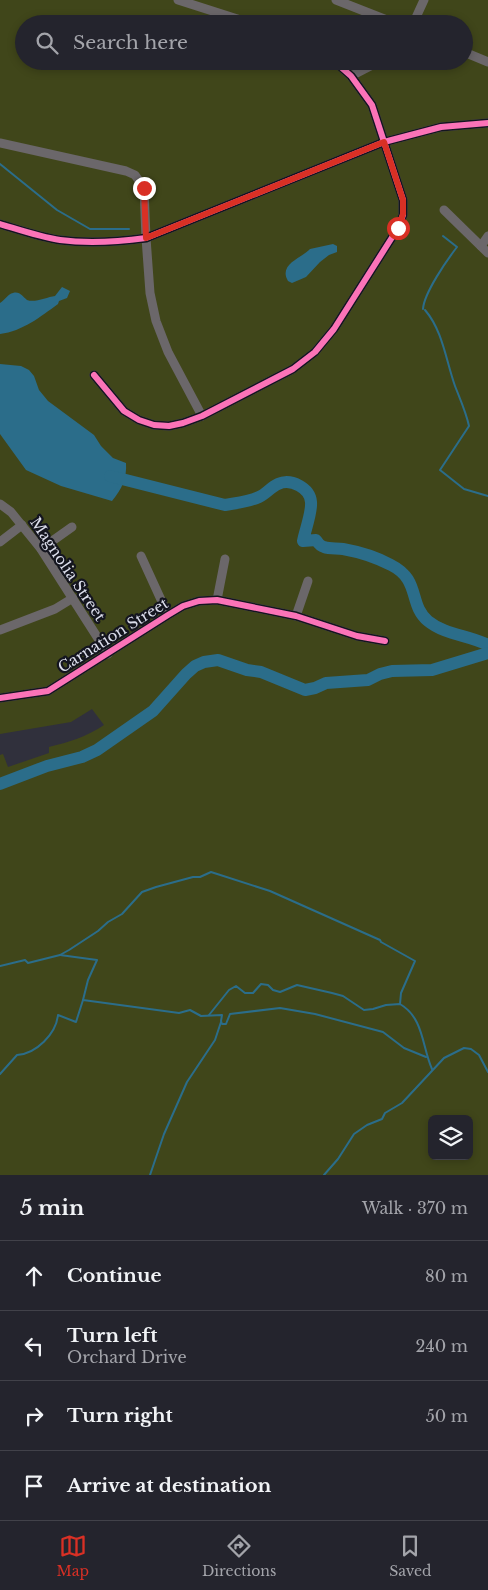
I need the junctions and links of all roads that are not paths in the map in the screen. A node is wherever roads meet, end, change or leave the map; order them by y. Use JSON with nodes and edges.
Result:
{"nodes":[{"id":1,"x":178,"y":0,"type":"edge"},
{"id":2,"x":336,"y":0,"type":"edge"},
{"id":3,"x":424,"y":0,"type":"edge"},
{"id":4,"x":356,"y":4,"type":"edge"},
{"id":5,"x":225,"y":15,"type":"edge"},
{"id":6,"x":379,"y":15,"type":"edge"},
{"id":7,"x":417,"y":15,"type":"edge"},
{"id":8,"x":473,"y":56,"type":"edge"},
{"id":9,"x":488,"y":62,"type":"edge"},
{"id":10,"x":344,"y":70,"type":"edge"},
{"id":11,"x":363,"y":70,"type":"edge"},
{"id":12,"x":351,"y":76,"type":"junction"},
{"id":13,"x":488,"y":123,"type":"edge"},
{"id":14,"x":384,"y":142,"type":"junction"},
{"id":15,"x":0,"y":143,"type":"edge"},
{"id":16,"x":444,"y":210,"type":"dead end"},
{"id":17,"x":0,"y":224,"type":"edge"},
{"id":18,"x":488,"y":236,"type":"edge"},
{"id":19,"x":146,"y":238,"type":"junction"},
{"id":20,"x":481,"y":246,"type":"junction"},
{"id":21,"x":488,"y":253,"type":"edge"},
{"id":22,"x":94,"y":375,"type":"dead end"},
{"id":23,"x":202,"y":416,"type":"junction"},
{"id":24,"x":0,"y":504,"type":"edge"},
{"id":25,"x":22,"y":525,"type":"junction"},
{"id":26,"x":72,"y":527,"type":"dead end"},
{"id":27,"x":0,"y":542,"type":"edge"},
{"id":28,"x":41,"y":549,"type":"junction"},
{"id":29,"x":141,"y":556,"type":"dead end"},
{"id":30,"x":225,"y":559,"type":"dead end"},
{"id":31,"x":308,"y":581,"type":"dead end"},
{"id":32,"x":73,"y":598,"type":"junction"},
{"id":33,"x":216,"y":600,"type":"junction"},
{"id":34,"x":168,"y":615,"type":"junction"},
{"id":35,"x":296,"y":616,"type":"junction"},
{"id":36,"x":0,"y":630,"type":"edge"},
{"id":37,"x":385,"y":641,"type":"dead end"},
{"id":38,"x":108,"y":654,"type":"junction"},
{"id":39,"x":0,"y":698,"type":"edge"}],
"edges":[{"from":1,"to":5,"type":"street"},
{"from":2,"to":4,"type":"street"},
{"from":3,"to":7,"type":"street"},
{"from":4,"to":6,"type":"street"},
{"from":8,"to":9,"type":"street"},
{"from":10,"to":12,"type":"street"},
{"from":11,"to":12,"type":"street"},
{"from":12,"to":14,"type":"street"},
{"from":13,"to":14,"type":"street"},
{"from":14,"to":19,"type":"street"},
{"from":14,"to":23,"type":"street"},
{"from":15,"to":19,"type":"street"},
{"from":16,"to":20,"type":"street"},
{"from":17,"to":19,"type":"street"},
{"from":18,"to":20,"type":"street"},
{"from":19,"to":23,"type":"street"},
{"from":20,"to":21,"type":"street"},
{"from":22,"to":23,"type":"street"},
{"from":24,"to":25,"type":"street","name":"Magnolia Street"},
{"from":25,"to":27,"type":"street"},
{"from":25,"to":28,"type":"street","name":"Magnolia Street"},
{"from":26,"to":28,"type":"street"},
{"from":28,"to":32,"type":"street","name":"Magnolia Street"},
{"from":29,"to":34,"type":"street"},
{"from":30,"to":33,"type":"street"},
{"from":31,"to":35,"type":"street"},
{"from":32,"to":36,"type":"street"},
{"from":32,"to":38,"type":"street","name":"Magnolia Street"},
{"from":33,"to":34,"type":"street","name":"Carnation Street"},
{"from":33,"to":35,"type":"street","name":"Carnation Street"},
{"from":34,"to":38,"type":"street","name":"Carnation Street"},
{"from":35,"to":37,"type":"street","name":"Carnation Street"},
{"from":38,"to":39,"type":"street","name":"Carnation Street"}]}
